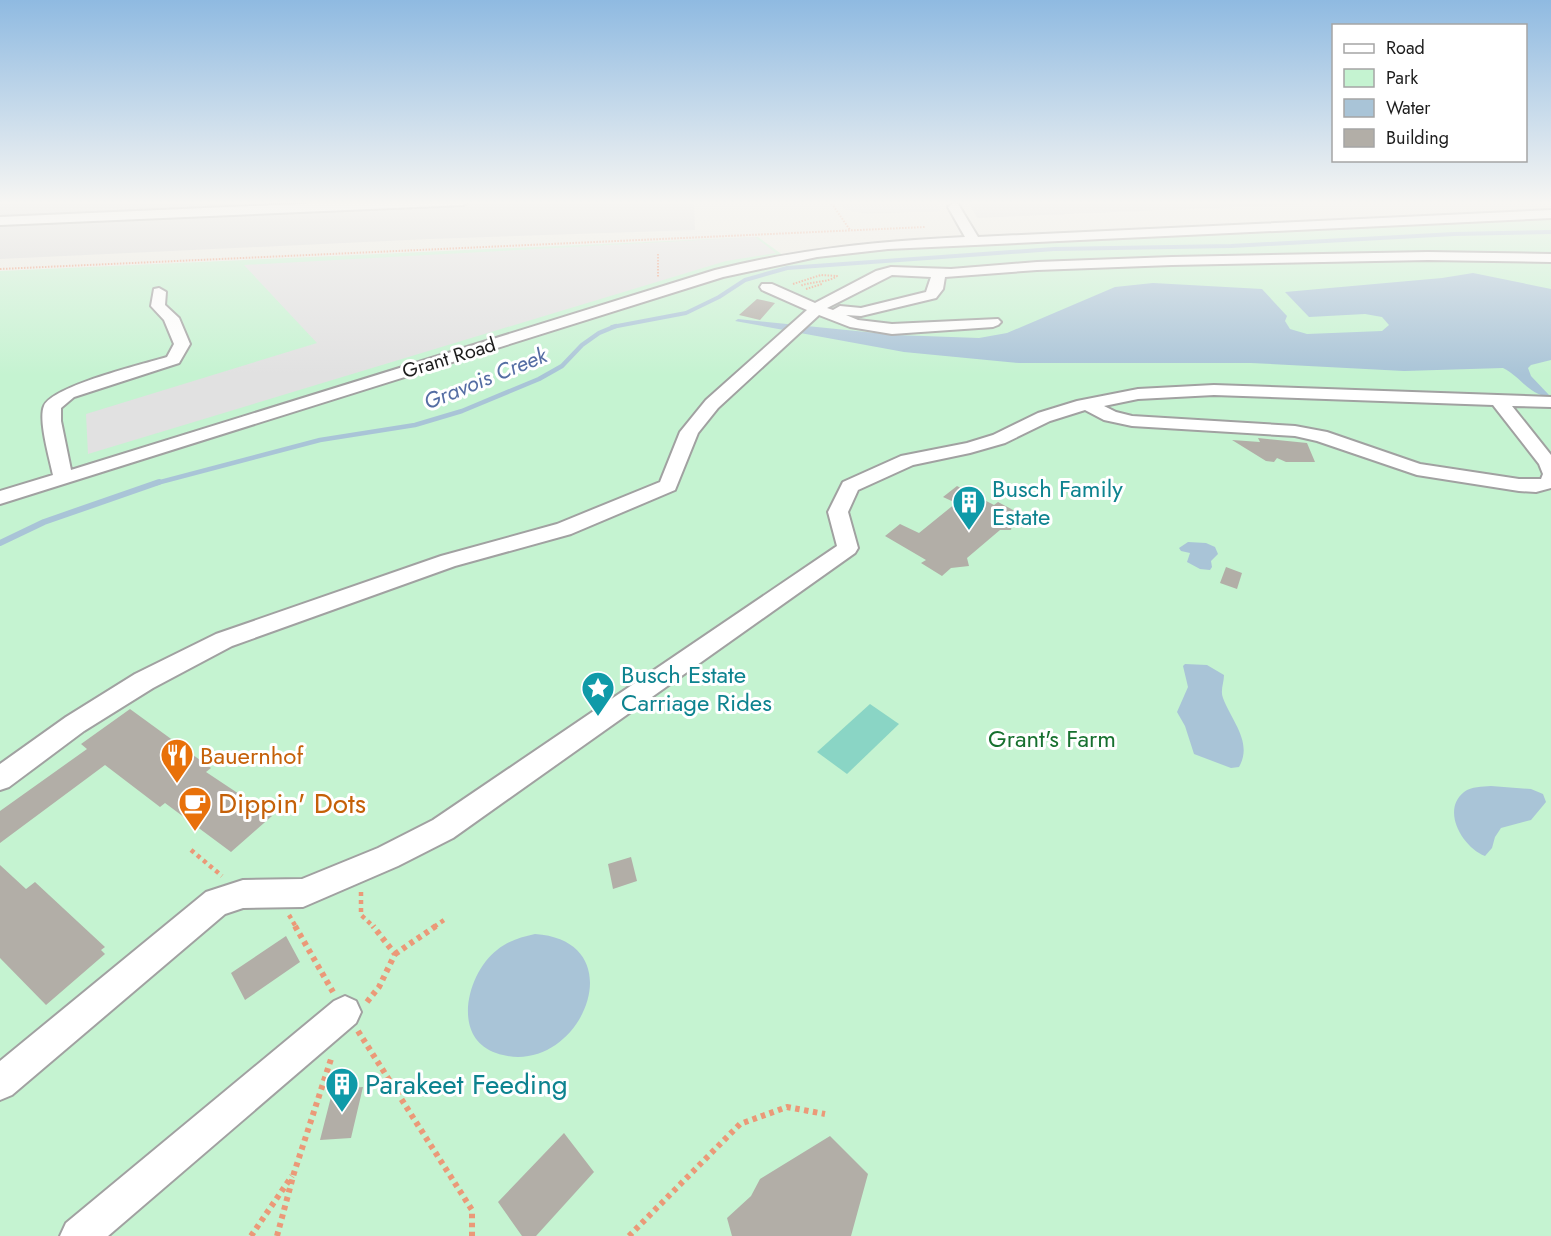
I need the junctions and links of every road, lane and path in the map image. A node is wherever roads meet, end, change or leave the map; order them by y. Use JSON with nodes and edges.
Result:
{"nodes":[{"id":1,"x":225,"y":259,"type":"edge"},
{"id":2,"x":786,"y":259,"type":"edge"},
{"id":3,"x":870,"y":259,"type":"edge"},
{"id":4,"x":899,"y":259,"type":"edge"},
{"id":5,"x":1291,"y":259,"type":"edge"},
{"id":6,"x":889,"y":261,"type":"junction"},
{"id":7,"x":0,"y":269,"type":"edge"},
{"id":8,"x":939,"y":272,"type":"junction"},
{"id":9,"x":822,"y":284,"type":"dead end"},
{"id":10,"x":771,"y":290,"type":"joint"},
{"id":11,"x":793,"y":290,"type":"dead end"},
{"id":12,"x":159,"y":292,"type":"dead end"},
{"id":13,"x":809,"y":306,"type":"junction"},
{"id":14,"x":993,"y":322,"type":"dead end"},
{"id":15,"x":1498,"y":400,"type":"junction"},
{"id":16,"x":1551,"y":402,"type":"edge"},
{"id":17,"x":1087,"y":404,"type":"junction"},
{"id":18,"x":1551,"y":472,"type":"edge"},
{"id":19,"x":1551,"y":477,"type":"edge"},
{"id":20,"x":63,"y":478,"type":"junction"},
{"id":21,"x":0,"y":498,"type":"edge"},
{"id":22,"x":0,"y":779,"type":"edge"},
{"id":23,"x":191,"y":850,"type":"dead end"},
{"id":24,"x":372,"y":864,"type":"junction"},
{"id":25,"x":277,"y":893,"type":"junction"},
{"id":26,"x":243,"y":894,"type":"junction"},
{"id":27,"x":447,"y":918,"type":"dead end"},
{"id":28,"x":395,"y":954,"type":"junction"},
{"id":29,"x":348,"y":1016,"type":"junction"},
{"id":30,"x":2,"y":1078,"type":"edge"},
{"id":31,"x":825,"y":1114,"type":"dead end"},
{"id":32,"x":294,"y":1173,"type":"junction"},
{"id":33,"x":79,"y":1236,"type":"edge"},
{"id":34,"x":251,"y":1236,"type":"edge"},
{"id":35,"x":277,"y":1236,"type":"edge"},
{"id":36,"x":472,"y":1236,"type":"edge"},
{"id":37,"x":629,"y":1236,"type":"edge"}],
"edges":[{"from":1,"to":7,"type":"path"},
{"from":2,"to":20,"type":"street","name":"Grant Road"},
{"from":3,"to":6,"type":"street","name":"Grant Road"},
{"from":4,"to":6,"type":"street","name":"Grant Road"},
{"from":5,"to":8,"type":"street"},
{"from":6,"to":8,"type":"street"},
{"from":6,"to":13,"type":"street"},
{"from":8,"to":13,"type":"street"},
{"from":9,"to":13,"type":"path"},
{"from":10,"to":11,"type":"path"},
{"from":10,"to":13,"type":"street"},
{"from":12,"to":20,"type":"street"},
{"from":13,"to":14,"type":"street"},
{"from":13,"to":22,"type":"street"},
{"from":15,"to":16,"type":"street"},
{"from":15,"to":17,"type":"street"},
{"from":15,"to":18,"type":"street"},
{"from":17,"to":19,"type":"street"},
{"from":17,"to":24,"type":"street"},
{"from":20,"to":21,"type":"street","name":"Grant Road"},
{"from":23,"to":26,"type":"path"},
{"from":24,"to":25,"type":"street"},
{"from":24,"to":28,"type":"path"},
{"from":25,"to":26,"type":"street"},
{"from":25,"to":29,"type":"path"},
{"from":26,"to":30,"type":"street"},
{"from":27,"to":28,"type":"path"},
{"from":28,"to":29,"type":"path"},
{"from":29,"to":32,"type":"path"},
{"from":29,"to":33,"type":"street"},
{"from":29,"to":36,"type":"path"},
{"from":31,"to":37,"type":"path"},
{"from":32,"to":34,"type":"path"},
{"from":32,"to":35,"type":"path"}]}
